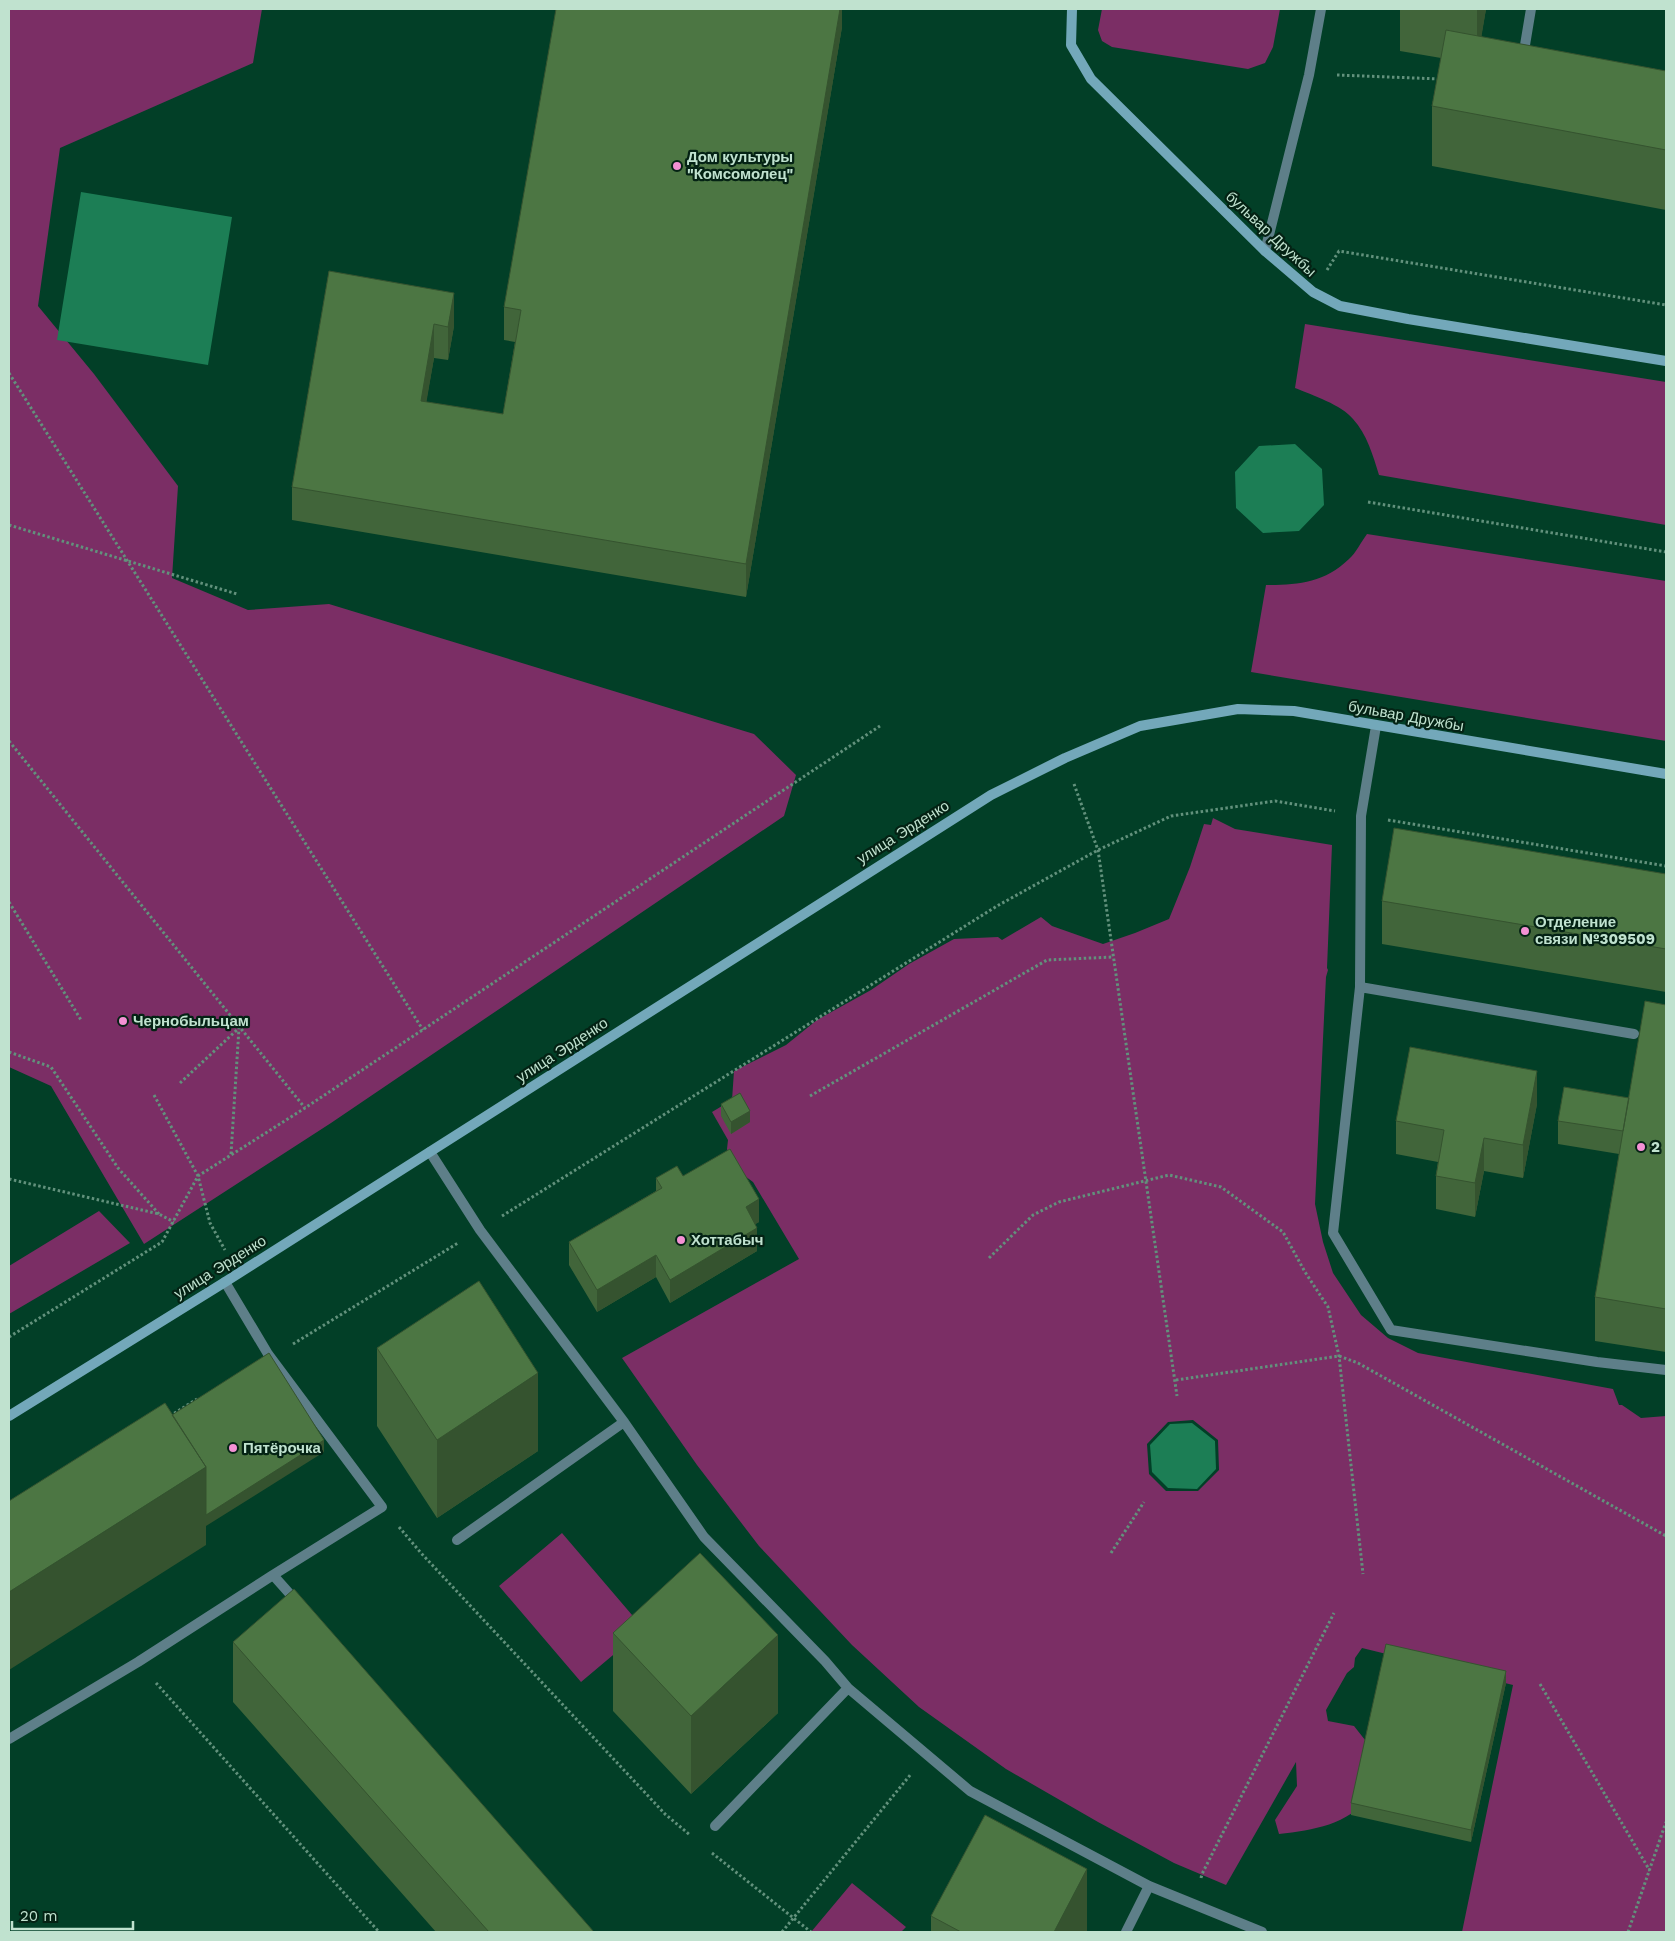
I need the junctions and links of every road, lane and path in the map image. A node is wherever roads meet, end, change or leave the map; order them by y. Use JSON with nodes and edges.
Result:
{"nodes":[{"id":1,"x":1321,"y":9,"type":"edge"},
{"id":2,"x":1532,"y":9,"type":"edge"},
{"id":3,"x":1072,"y":10,"type":"edge"},
{"id":4,"x":1532,"y":63,"type":"edge"},
{"id":5,"x":1310,"y":75,"type":"junction"},
{"id":6,"x":1447,"y":80,"type":"edge"},
{"id":7,"x":1265,"y":251,"type":"junction"},
{"id":8,"x":1313,"y":292,"type":"junction"},
{"id":9,"x":1666,"y":306,"type":"edge"},
{"id":10,"x":1666,"y":361,"type":"edge"},
{"id":11,"x":9,"y":373,"type":"edge"},
{"id":12,"x":1368,"y":502,"type":"dead end"},
{"id":13,"x":9,"y":525,"type":"edge"},
{"id":14,"x":1666,"y":552,"type":"edge"},
{"id":15,"x":127,"y":560,"type":"junction"},
{"id":16,"x":237,"y":594,"type":"dead end"},
{"id":17,"x":880,"y":726,"type":"dead end"},
{"id":18,"x":1140,"y":726,"type":"joint"},
{"id":19,"x":1376,"y":726,"type":"junction"},
{"id":20,"x":9,"y":741,"type":"edge"},
{"id":21,"x":1065,"y":758,"type":"junction"},
{"id":22,"x":1666,"y":774,"type":"edge"},
{"id":23,"x":1361,"y":816,"type":"junction"},
{"id":24,"x":1098,"y":850,"type":"junction"},
{"id":25,"x":1666,"y":866,"type":"edge"},
{"id":26,"x":9,"y":902,"type":"edge"},
{"id":27,"x":1113,"y":956,"type":"junction"},
{"id":28,"x":1360,"y":987,"type":"junction"},
{"id":29,"x":81,"y":1020,"type":"dead end"},
{"id":30,"x":239,"y":1028,"type":"junction"},
{"id":31,"x":423,"y":1030,"type":"junction"},
{"id":32,"x":1634,"y":1034,"type":"dead end"},
{"id":33,"x":9,"y":1052,"type":"edge"},
{"id":34,"x":180,"y":1083,"type":"dead end"},
{"id":35,"x":154,"y":1095,"type":"dead end"},
{"id":36,"x":810,"y":1096,"type":"dead end"},
{"id":37,"x":304,"y":1108,"type":"junction"},
{"id":38,"x":430,"y":1152,"type":"junction"},
{"id":39,"x":231,"y":1155,"type":"junction"},
{"id":40,"x":198,"y":1176,"type":"junction"},
{"id":41,"x":9,"y":1179,"type":"edge"},
{"id":42,"x":1146,"y":1181,"type":"junction"},
{"id":43,"x":159,"y":1214,"type":"junction"},
{"id":44,"x":174,"y":1222,"type":"junction"},
{"id":45,"x":480,"y":1230,"type":"junction"},
{"id":46,"x":989,"y":1258,"type":"dead end"},
{"id":47,"x":225,"y":1282,"type":"junction"},
{"id":48,"x":9,"y":1338,"type":"edge"},
{"id":49,"x":268,"y":1354,"type":"junction"},
{"id":50,"x":1339,"y":1356,"type":"junction"},
{"id":51,"x":1666,"y":1370,"type":"edge"},
{"id":52,"x":1176,"y":1380,"type":"junction"},
{"id":53,"x":201,"y":1396,"type":"edge"},
{"id":54,"x":1177,"y":1396,"type":"dead end"},
{"id":55,"x":9,"y":1416,"type":"edge"},
{"id":56,"x":168,"y":1417,"type":"edge"},
{"id":57,"x":624,"y":1422,"type":"junction"},
{"id":58,"x":1144,"y":1502,"type":"dead end"},
{"id":59,"x":382,"y":1507,"type":"junction"},
{"id":60,"x":1666,"y":1536,"type":"edge"},
{"id":61,"x":457,"y":1540,"type":"dead end"},
{"id":62,"x":1111,"y":1553,"type":"dead end"},
{"id":63,"x":1363,"y":1574,"type":"dead end"},
{"id":64,"x":273,"y":1575,"type":"junction"},
{"id":65,"x":306,"y":1612,"type":"edge"},
{"id":66,"x":1334,"y":1614,"type":"dead end"},
{"id":67,"x":138,"y":1662,"type":"junction"},
{"id":68,"x":1540,"y":1684,"type":"dead end"},
{"id":69,"x":848,"y":1688,"type":"junction"},
{"id":70,"x":9,"y":1739,"type":"edge"},
{"id":71,"x":926,"y":1754,"type":"junction"},
{"id":72,"x":1666,"y":1822,"type":"edge"},
{"id":73,"x":715,"y":1826,"type":"dead end"},
{"id":74,"x":695,"y":1839,"type":"dead end"},
{"id":75,"x":710,"y":1851,"type":"dead end"},
{"id":76,"x":1650,"y":1871,"type":"junction"},
{"id":77,"x":1149,"y":1886,"type":"junction"},
{"id":78,"x":1197,"y":1907,"type":"junction"},
{"id":79,"x":794,"y":1918,"type":"junction"},
{"id":80,"x":380,"y":1932,"type":"edge"},
{"id":81,"x":782,"y":1932,"type":"edge"},
{"id":82,"x":811,"y":1932,"type":"edge"},
{"id":83,"x":1126,"y":1932,"type":"edge"},
{"id":84,"x":1262,"y":1932,"type":"edge"},
{"id":85,"x":1628,"y":1932,"type":"edge"}],
"edges":[{"from":1,"to":5,"type":"lane"},
{"from":2,"to":4,"type":"lane"},
{"from":3,"to":7,"type":"main road","name":"бульвар Дружбы"},
{"from":5,"to":6,"type":"path"},
{"from":5,"to":7,"type":"lane"},
{"from":7,"to":8,"type":"main road","name":"бульвар Дружбы"},
{"from":8,"to":9,"type":"path"},
{"from":8,"to":10,"type":"main road","name":"бульвар Дружбы"},
{"from":11,"to":15,"type":"path"},
{"from":12,"to":14,"type":"path"},
{"from":13,"to":15,"type":"path"},
{"from":15,"to":16,"type":"path"},
{"from":15,"to":31,"type":"path"},
{"from":17,"to":31,"type":"path"},
{"from":18,"to":19,"type":"main road","name":"бульвар Дружбы"},
{"from":18,"to":21,"type":"main road","name":"улица Эрденко"},
{"from":19,"to":22,"type":"main road","name":"бульвар Дружбы"},
{"from":19,"to":23,"type":"lane"},
{"from":20,"to":30,"type":"path"},
{"from":21,"to":24,"type":"path"},
{"from":21,"to":38,"type":"main road","name":"улица Эрденко"},
{"from":23,"to":24,"type":"path"},
{"from":23,"to":25,"type":"path"},
{"from":23,"to":28,"type":"lane"},
{"from":24,"to":27,"type":"path"},
{"from":24,"to":45,"type":"path"},
{"from":26,"to":29,"type":"path"},
{"from":27,"to":36,"type":"path"},
{"from":27,"to":42,"type":"path"},
{"from":28,"to":32,"type":"lane"},
{"from":28,"to":51,"type":"lane"},
{"from":30,"to":34,"type":"path"},
{"from":30,"to":37,"type":"path"},
{"from":30,"to":39,"type":"path"},
{"from":31,"to":37,"type":"path"},
{"from":33,"to":43,"type":"path"},
{"from":35,"to":40,"type":"path"},
{"from":37,"to":39,"type":"path"},
{"from":38,"to":45,"type":"lane"},
{"from":38,"to":47,"type":"main road","name":"улица Эрденко"},
{"from":39,"to":40,"type":"path"},
{"from":40,"to":44,"type":"path"},
{"from":41,"to":43,"type":"path"},
{"from":42,"to":46,"type":"path"},
{"from":42,"to":50,"type":"path"},
{"from":42,"to":52,"type":"path"},
{"from":43,"to":44,"type":"path"},
{"from":44,"to":48,"type":"path"},
{"from":45,"to":49,"type":"path"},
{"from":45,"to":57,"type":"lane"},
{"from":47,"to":49,"type":"lane"},
{"from":47,"to":55,"type":"main road","name":"улица Эрденко"},
{"from":49,"to":59,"type":"lane"},
{"from":50,"to":52,"type":"path"},
{"from":50,"to":60,"type":"path"},
{"from":50,"to":63,"type":"path"},
{"from":52,"to":54,"type":"path"},
{"from":53,"to":56,"type":"path"},
{"from":57,"to":61,"type":"lane"},
{"from":57,"to":69,"type":"lane"},
{"from":58,"to":62,"type":"path"},
{"from":59,"to":64,"type":"lane"},
{"from":59,"to":74,"type":"path"},
{"from":64,"to":65,"type":"lane"},
{"from":64,"to":67,"type":"lane"},
{"from":66,"to":78,"type":"path"},
{"from":67,"to":70,"type":"lane"},
{"from":67,"to":80,"type":"path"},
{"from":68,"to":76,"type":"path"},
{"from":69,"to":71,"type":"lane"},
{"from":69,"to":73,"type":"lane"},
{"from":71,"to":77,"type":"lane"},
{"from":71,"to":79,"type":"path"},
{"from":72,"to":76,"type":"path"},
{"from":75,"to":79,"type":"path"},
{"from":76,"to":85,"type":"path"},
{"from":77,"to":78,"type":"lane"},
{"from":77,"to":83,"type":"lane"},
{"from":78,"to":84,"type":"lane"},
{"from":79,"to":81,"type":"path"},
{"from":79,"to":82,"type":"path"}]}
